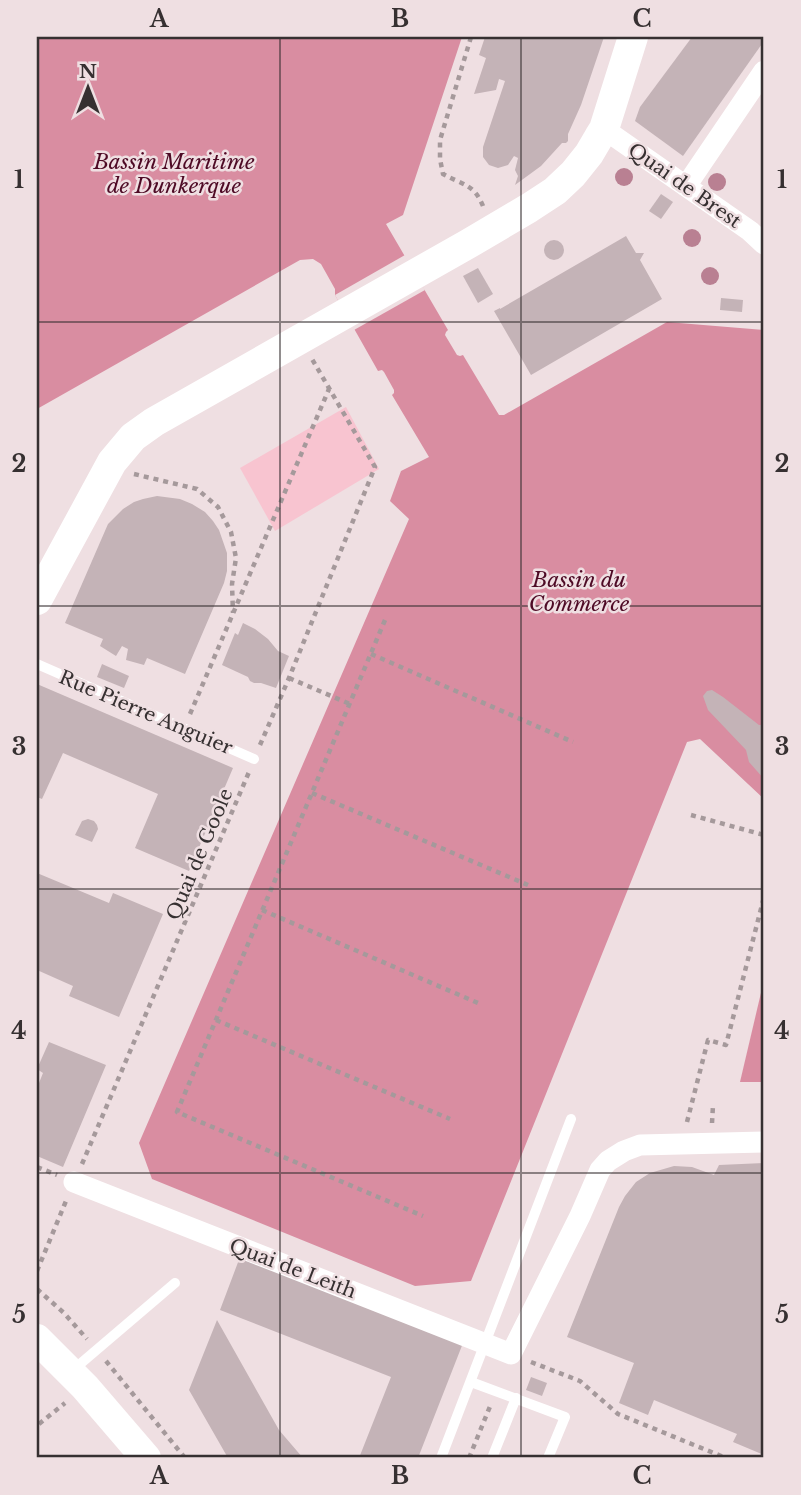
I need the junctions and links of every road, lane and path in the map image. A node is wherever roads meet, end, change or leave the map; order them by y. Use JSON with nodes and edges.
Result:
{"nodes":[{"id":1,"x":471,"y":37,"type":"edge"},
{"id":2,"x":633,"y":37,"type":"edge"},
{"id":3,"x":764,"y":71,"type":"edge"},
{"id":4,"x":604,"y":129,"type":"junction"},
{"id":5,"x":686,"y":186,"type":"junction"},
{"id":6,"x":481,"y":236,"type":"junction"},
{"id":7,"x":762,"y":239,"type":"edge"},
{"id":8,"x":301,"y":340,"type":"junction"},
{"id":9,"x":330,"y":389,"type":"junction"},
{"id":10,"x":112,"y":462,"type":"junction"},
{"id":11,"x":37,"y":600,"type":"edge"},
{"id":12,"x":233,"y":614,"type":"junction"},
{"id":13,"x":385,"y":620,"type":"dead end"},
{"id":14,"x":370,"y":654,"type":"junction"},
{"id":15,"x":37,"y":664,"type":"edge"},
{"id":16,"x":289,"y":678,"type":"junction"},
{"id":17,"x":350,"y":704,"type":"junction"},
{"id":18,"x":184,"y":728,"type":"junction"},
{"id":19,"x":573,"y":742,"type":"dead end"},
{"id":20,"x":254,"y":759,"type":"junction"},
{"id":21,"x":312,"y":793,"type":"junction"},
{"id":22,"x":691,"y":815,"type":"dead end"},
{"id":23,"x":764,"y":835,"type":"edge"},
{"id":24,"x":528,"y":885,"type":"dead end"},
{"id":25,"x":764,"y":897,"type":"edge"},
{"id":26,"x":262,"y":910,"type":"junction"},
{"id":27,"x":478,"y":1003,"type":"dead end"},
{"id":28,"x":216,"y":1020,"type":"junction"},
{"id":29,"x":713,"y":1105,"type":"dead end"},
{"id":30,"x":450,"y":1119,"type":"dead end"},
{"id":31,"x":571,"y":1119,"type":"dead end"},
{"id":32,"x":712,"y":1127,"type":"dead end"},
{"id":33,"x":764,"y":1142,"type":"edge"},
{"id":34,"x":684,"y":1144,"type":"junction"},
{"id":35,"x":74,"y":1182,"type":"junction"},
{"id":36,"x":423,"y":1216,"type":"dead end"},
{"id":37,"x":37,"y":1271,"type":"edge"},
{"id":38,"x":175,"y":1283,"type":"dead end"},
{"id":39,"x":37,"y":1289,"type":"edge"},
{"id":40,"x":37,"y":1339,"type":"edge"},
{"id":41,"x":486,"y":1343,"type":"junction"},
{"id":42,"x":96,"y":1350,"type":"junction"},
{"id":43,"x":511,"y":1354,"type":"junction"},
{"id":44,"x":70,"y":1372,"type":"junction"},
{"id":45,"x":471,"y":1382,"type":"junction"},
{"id":46,"x":516,"y":1398,"type":"junction"},
{"id":47,"x":146,"y":1458,"type":"edge"},
{"id":48,"x":185,"y":1458,"type":"edge"},
{"id":49,"x":441,"y":1458,"type":"edge"},
{"id":50,"x":492,"y":1458,"type":"edge"},
{"id":51,"x":548,"y":1458,"type":"edge"},
{"id":52,"x":726,"y":1458,"type":"edge"}],
"edges":[{"from":1,"to":6,"type":"path"},
{"from":2,"to":4,"type":"street"},
{"from":3,"to":5,"type":"street"},
{"from":4,"to":5,"type":"street","name":"Quai de Brest"},
{"from":4,"to":6,"type":"street"},
{"from":5,"to":7,"type":"street","name":"Quai de Brest"},
{"from":6,"to":8,"type":"street"},
{"from":8,"to":9,"type":"path","name":"Quai de Goole"},
{"from":8,"to":10,"type":"street"},
{"from":9,"to":12,"type":"path"},
{"from":9,"to":16,"type":"path","name":"Quai de Goole"},
{"from":10,"to":11,"type":"street"},
{"from":10,"to":12,"type":"path"},
{"from":12,"to":18,"type":"path"},
{"from":13,"to":14,"type":"path"},
{"from":14,"to":17,"type":"path"},
{"from":14,"to":19,"type":"path"},
{"from":15,"to":18,"type":"lane","name":"Rue Pierre Anguier"},
{"from":16,"to":17,"type":"path"},
{"from":16,"to":20,"type":"path","name":"Quai de Goole"},
{"from":17,"to":21,"type":"path"},
{"from":18,"to":20,"type":"lane","name":"Rue Pierre Anguier"},
{"from":20,"to":35,"type":"path","name":"Quai de Goole"},
{"from":21,"to":24,"type":"path"},
{"from":21,"to":26,"type":"path"},
{"from":22,"to":23,"type":"path"},
{"from":25,"to":34,"type":"path"},
{"from":26,"to":27,"type":"path"},
{"from":26,"to":28,"type":"path"},
{"from":28,"to":30,"type":"path"},
{"from":28,"to":36,"type":"path"},
{"from":29,"to":32,"type":"path"},
{"from":31,"to":41,"type":"lane"},
{"from":33,"to":34,"type":"street"},
{"from":34,"to":43,"type":"street"},
{"from":35,"to":37,"type":"path","name":"Quai de Goole"},
{"from":35,"to":41,"type":"street","name":"Quai de Leith"},
{"from":38,"to":42,"type":"lane"},
{"from":39,"to":42,"type":"path"},
{"from":40,"to":44,"type":"street"},
{"from":41,"to":43,"type":"street","name":"Quai de Leith"},
{"from":41,"to":45,"type":"lane"},
{"from":42,"to":44,"type":"lane"},
{"from":42,"to":48,"type":"path"},
{"from":43,"to":52,"type":"path"},
{"from":44,"to":47,"type":"street"},
{"from":45,"to":46,"type":"lane"},
{"from":45,"to":49,"type":"lane"},
{"from":46,"to":50,"type":"lane"},
{"from":46,"to":51,"type":"lane"}]}
